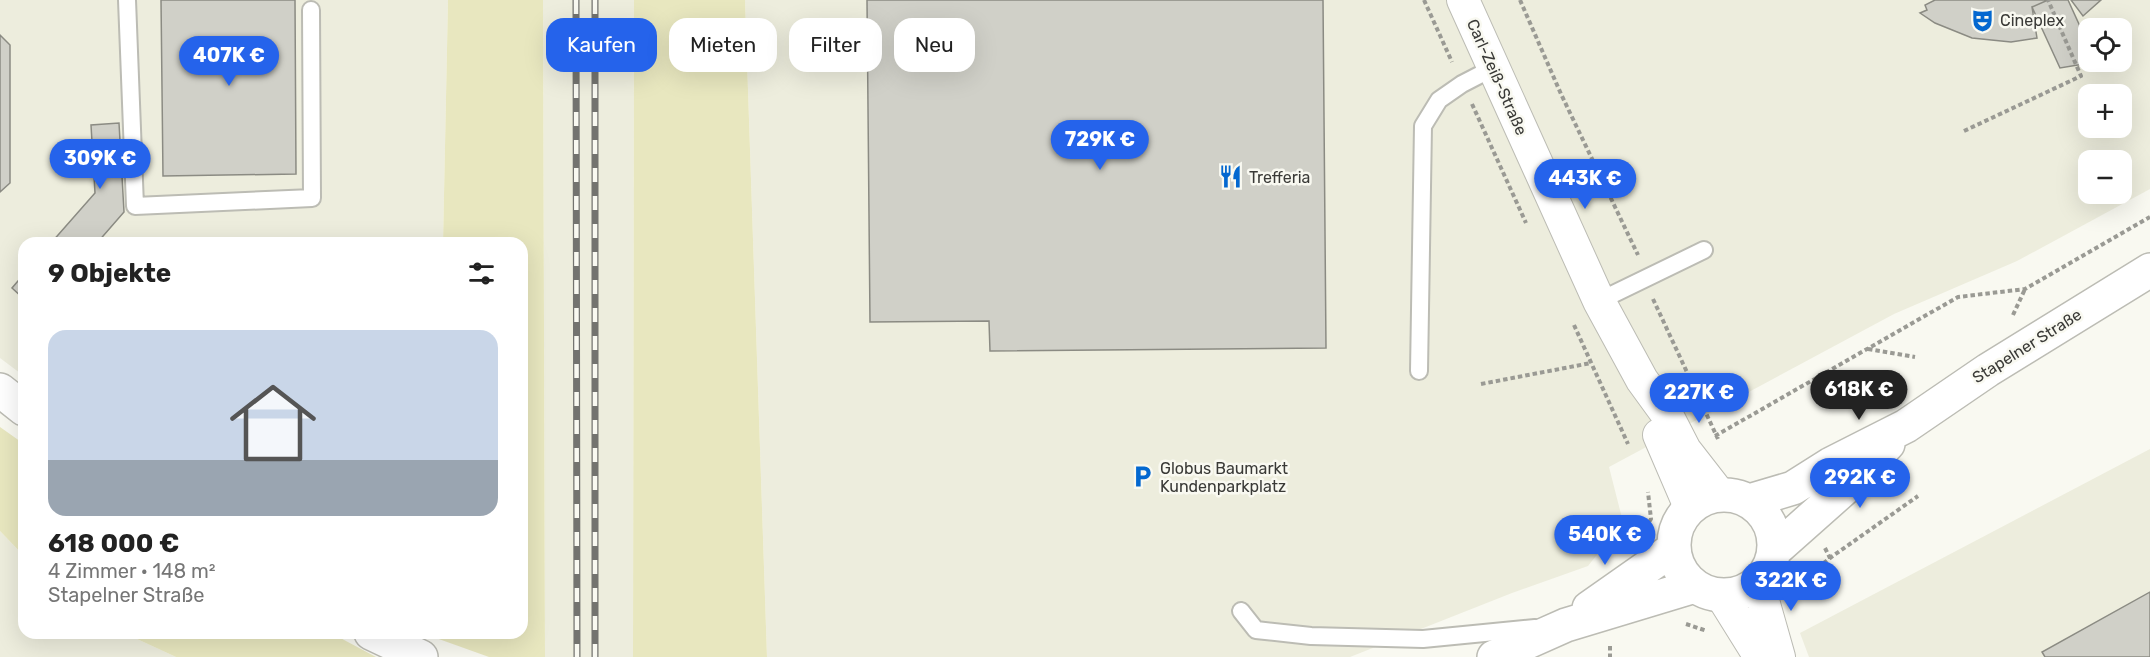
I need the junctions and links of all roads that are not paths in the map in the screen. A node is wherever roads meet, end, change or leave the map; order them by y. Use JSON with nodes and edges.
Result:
{"nodes":[{"id":1,"x":127,"y":0,"type":"edge"},
{"id":2,"x":1463,"y":0,"type":"edge"},
{"id":3,"x":311,"y":10,"type":"dead end"},
{"id":4,"x":1493,"y":68,"type":"junction"},
{"id":5,"x":1704,"y":250,"type":"dead end"},
{"id":6,"x":2150,"y":270,"type":"edge"},
{"id":7,"x":1599,"y":301,"type":"junction"},
{"id":8,"x":1419,"y":371,"type":"dead end"},
{"id":9,"x":1642,"y":380,"type":"junction"},
{"id":10,"x":0,"y":390,"type":"edge"},
{"id":11,"x":18,"y":404,"type":"edge"},
{"id":12,"x":1905,"y":426,"type":"junction"},
{"id":13,"x":1735,"y":498,"type":"junction"},
{"id":14,"x":1690,"y":507,"type":"junction"},
{"id":15,"x":1673,"y":549,"type":"junction"},
{"id":16,"x":1774,"y":551,"type":"junction"},
{"id":17,"x":1758,"y":583,"type":"junction"},
{"id":18,"x":1709,"y":591,"type":"junction"},
{"id":19,"x":1241,"y":611,"type":"dead end"},
{"id":20,"x":1566,"y":625,"type":"junction"},
{"id":21,"x":384,"y":639,"type":"edge"},
{"id":22,"x":422,"y":657,"type":"edge"},
{"id":23,"x":1494,"y":657,"type":"edge"},
{"id":24,"x":1760,"y":657,"type":"edge"},
{"id":25,"x":1779,"y":657,"type":"edge"}],
"edges":[{"from":1,"to":3,"type":"lane"},
{"from":2,"to":4,"type":"street","name":"Carl-Zeiß-Straße"},
{"from":4,"to":7,"type":"street","name":"Carl-Zeiß-Straße"},
{"from":4,"to":8,"type":"lane"},
{"from":5,"to":7,"type":"lane"},
{"from":6,"to":12,"type":"street","name":"Stapelner Straße"},
{"from":7,"to":9,"type":"street","name":"Carl-Zeiß-Straße"},
{"from":9,"to":13,"type":"street","name":"Carl-Zeiß-Straße"},
{"from":9,"to":14,"type":"street","name":"Carl-Zeiß-Straße"},
{"from":10,"to":11,"type":"street"},
{"from":12,"to":13,"type":"street","name":"Stapelner Straße"},
{"from":12,"to":16,"type":"street","name":"Stapelner Straße"},
{"from":13,"to":14,"type":"street","name":"Stapelner Straße"},
{"from":13,"to":16,"type":"street"},
{"from":14,"to":15,"type":"street"},
{"from":15,"to":18,"type":"street"},
{"from":15,"to":20,"type":"street"},
{"from":16,"to":17,"type":"street","name":"Stapelner Straße"},
{"from":17,"to":18,"type":"street"},
{"from":17,"to":25,"type":"street"},
{"from":18,"to":20,"type":"street"},
{"from":18,"to":24,"type":"street"},
{"from":19,"to":20,"type":"lane"},
{"from":20,"to":23,"type":"street"},
{"from":21,"to":22,"type":"street"}]}
